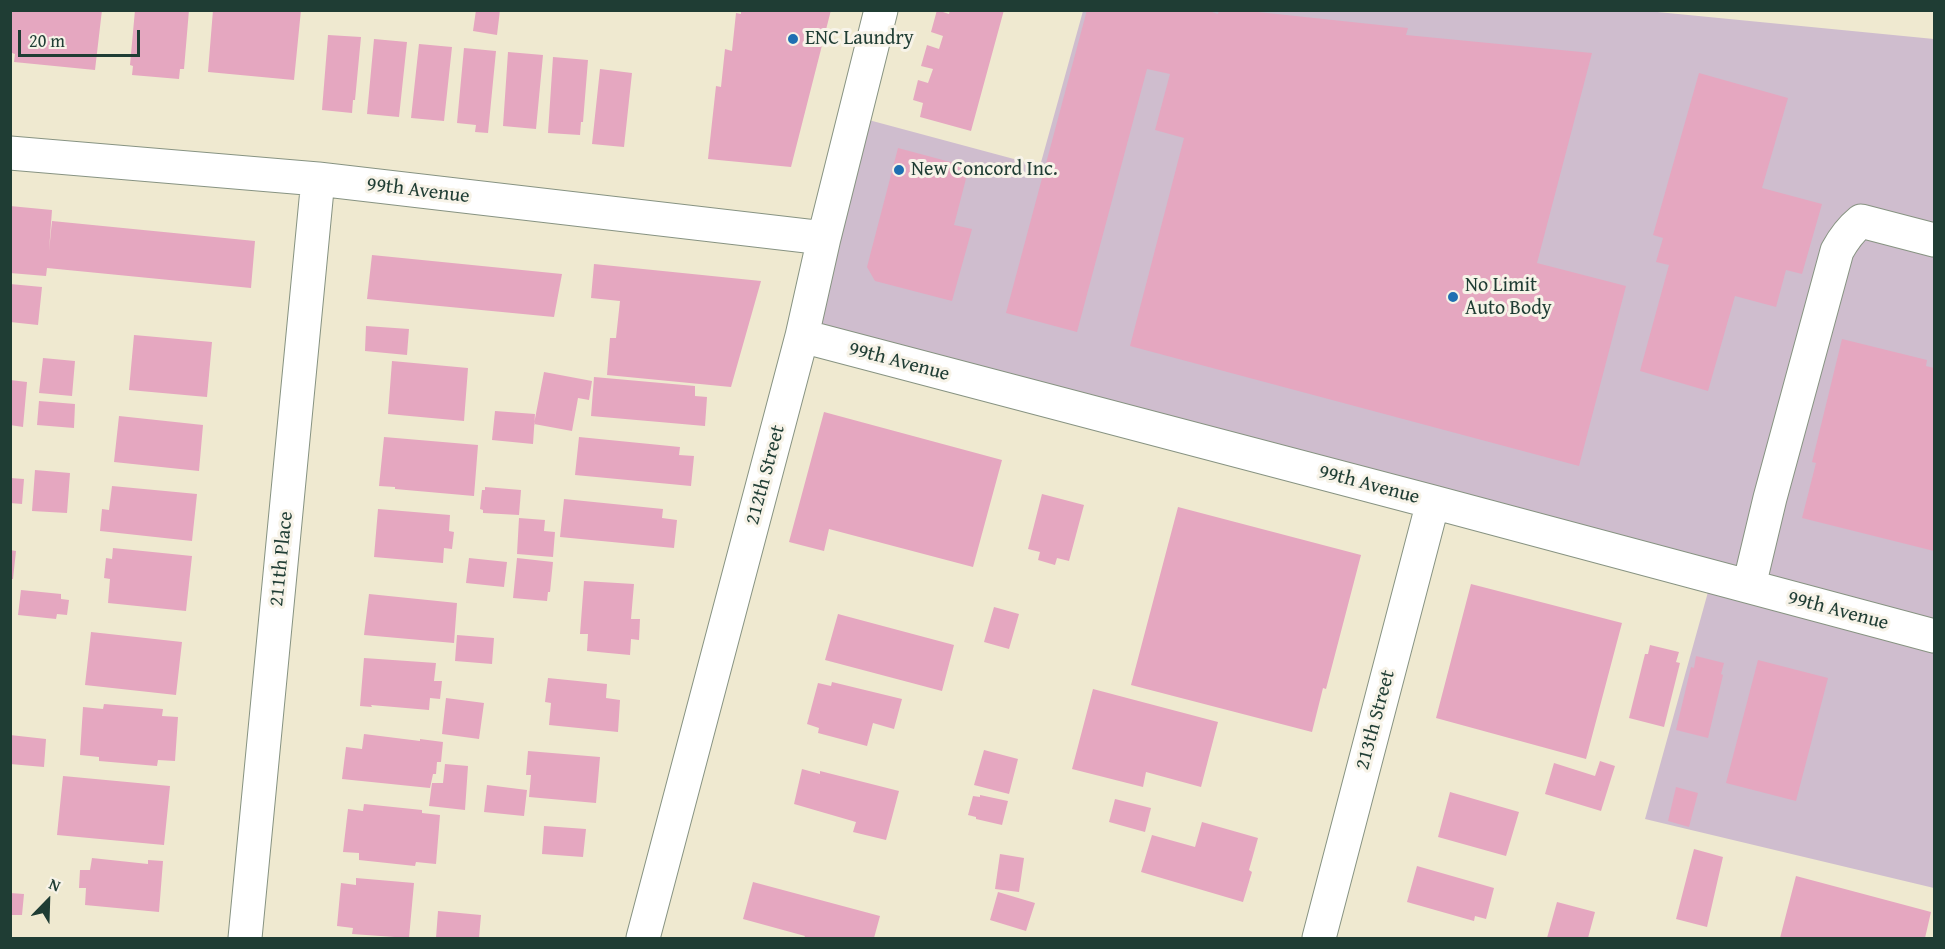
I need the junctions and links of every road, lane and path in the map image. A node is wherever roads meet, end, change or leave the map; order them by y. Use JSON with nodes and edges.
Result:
{"nodes":[{"id":1,"x":881,"y":10,"type":"edge"},
{"id":2,"x":10,"y":153,"type":"edge"},
{"id":3,"x":318,"y":179,"type":"junction"},
{"id":4,"x":824,"y":238,"type":"junction"},
{"id":5,"x":1935,"y":240,"type":"edge"},
{"id":6,"x":802,"y":336,"type":"junction"},
{"id":7,"x":1433,"y":502,"type":"junction"},
{"id":8,"x":1749,"y":586,"type":"junction"},
{"id":9,"x":1935,"y":636,"type":"edge"},
{"id":10,"x":245,"y":939,"type":"edge"},
{"id":11,"x":643,"y":939,"type":"edge"},
{"id":12,"x":1319,"y":939,"type":"edge"}],
"edges":[{"from":1,"to":4,"type":"street","name":"212th Street"},
{"from":2,"to":3,"type":"street","name":"99th Avenue"},
{"from":3,"to":4,"type":"street","name":"99th Avenue"},
{"from":3,"to":10,"type":"street","name":"211th Place"},
{"from":4,"to":6,"type":"street","name":"212th Street"},
{"from":5,"to":8,"type":"street"},
{"from":6,"to":7,"type":"street","name":"99th Avenue"},
{"from":6,"to":11,"type":"street","name":"212th Street"},
{"from":7,"to":8,"type":"street","name":"99th Avenue"},
{"from":7,"to":12,"type":"street","name":"213th Street"},
{"from":8,"to":9,"type":"street","name":"99th Avenue"}]}
